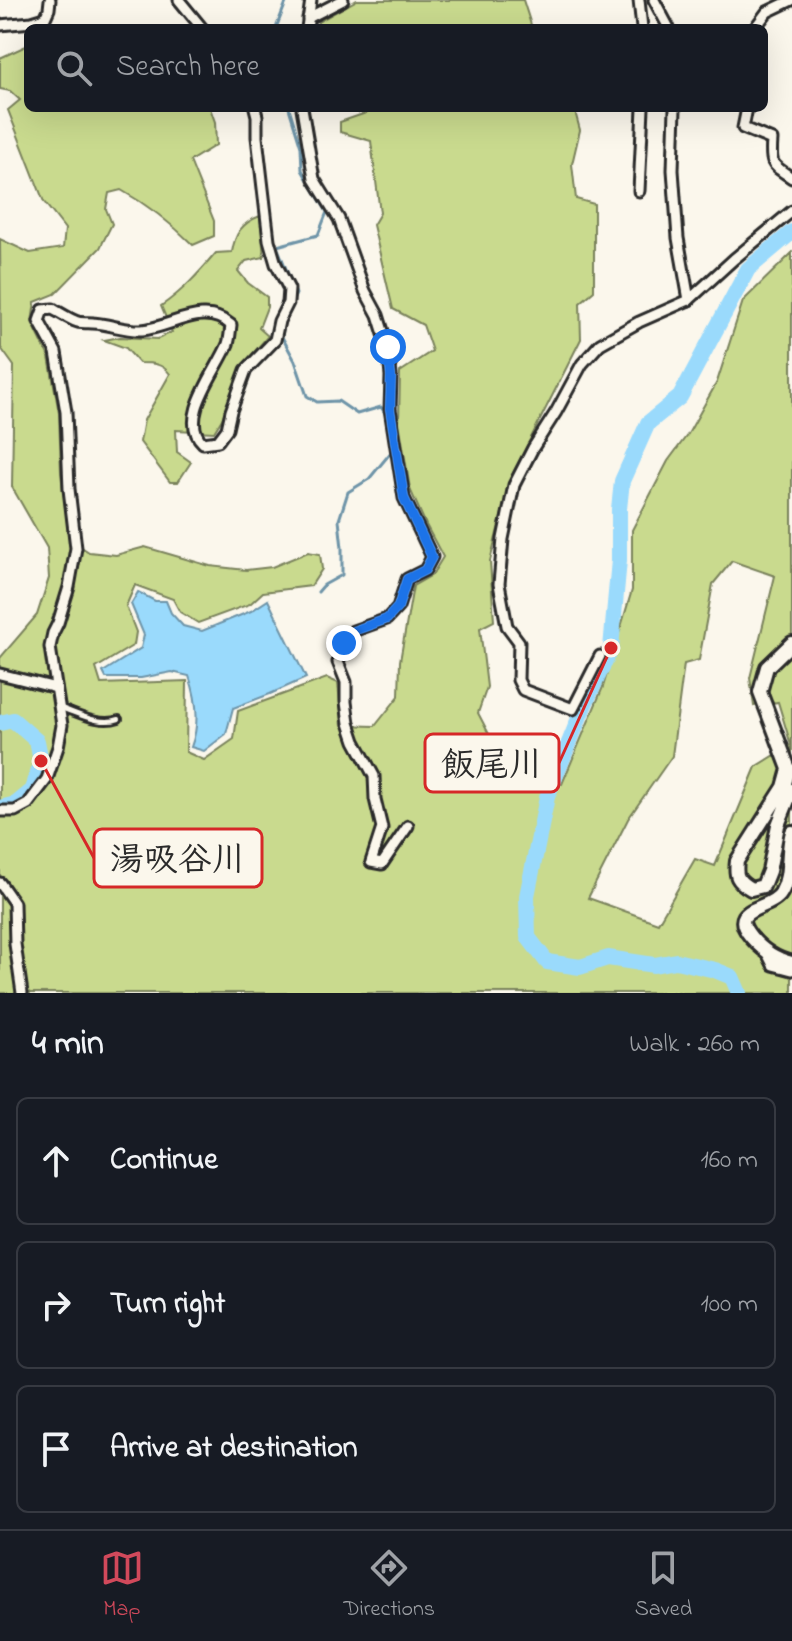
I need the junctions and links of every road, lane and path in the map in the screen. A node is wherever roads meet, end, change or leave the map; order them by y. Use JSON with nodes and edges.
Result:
{"nodes":[{"id":1,"x":50,"y":0,"type":"edge"},
{"id":2,"x":179,"y":0,"type":"edge"},
{"id":3,"x":311,"y":0,"type":"edge"},
{"id":4,"x":343,"y":0,"type":"edge"},
{"id":5,"x":639,"y":0,"type":"edge"},
{"id":6,"x":654,"y":0,"type":"edge"},
{"id":7,"x":792,"y":0,"type":"edge"},
{"id":8,"x":308,"y":23,"type":"edge"},
{"id":9,"x":199,"y":24,"type":"edge"},
{"id":10,"x":642,"y":24,"type":"edge"},
{"id":11,"x":667,"y":24,"type":"edge"},
{"id":12,"x":758,"y":24,"type":"edge"},
{"id":13,"x":0,"y":25,"type":"edge"},
{"id":14,"x":256,"y":112,"type":"edge"},
{"id":15,"x":303,"y":112,"type":"edge"},
{"id":16,"x":643,"y":112,"type":"edge"},
{"id":17,"x":675,"y":112,"type":"edge"},
{"id":18,"x":746,"y":112,"type":"edge"},
{"id":19,"x":792,"y":178,"type":"edge"},
{"id":20,"x":639,"y":191,"type":"dead end"},
{"id":21,"x":792,"y":211,"type":"edge"},
{"id":22,"x":689,"y":300,"type":"junction"},
{"id":23,"x":792,"y":643,"type":"edge"},
{"id":24,"x":600,"y":656,"type":"dead end"},
{"id":25,"x":0,"y":674,"type":"edge"},
{"id":26,"x":56,"y":688,"type":"junction"},
{"id":27,"x":59,"y":707,"type":"junction"},
{"id":28,"x":119,"y":719,"type":"dead end"},
{"id":29,"x":792,"y":790,"type":"edge"},
{"id":30,"x":2,"y":812,"type":"edge"},
{"id":31,"x":408,"y":826,"type":"dead end"},
{"id":32,"x":792,"y":832,"type":"edge"},
{"id":33,"x":0,"y":883,"type":"edge"},
{"id":34,"x":766,"y":951,"type":"junction"},
{"id":35,"x":792,"y":963,"type":"edge"},
{"id":36,"x":792,"y":970,"type":"edge"},
{"id":37,"x":22,"y":993,"type":"edge"}],
"edges":[{"from":1,"to":13,"type":"street"},
{"from":2,"to":9,"type":"street"},
{"from":3,"to":8,"type":"street"},
{"from":4,"to":8,"type":"street"},
{"from":5,"to":10,"type":"street"},
{"from":6,"to":11,"type":"street"},
{"from":7,"to":12,"type":"street"},
{"from":14,"to":26,"type":"street"},
{"from":15,"to":31,"type":"street"},
{"from":16,"to":20,"type":"street"},
{"from":17,"to":22,"type":"street"},
{"from":18,"to":19,"type":"street"},
{"from":21,"to":22,"type":"street"},
{"from":22,"to":24,"type":"street"},
{"from":23,"to":29,"type":"main road"},
{"from":25,"to":26,"type":"street"},
{"from":26,"to":27,"type":"street"},
{"from":27,"to":28,"type":"lane"},
{"from":27,"to":30,"type":"street"},
{"from":32,"to":34,"type":"main road"},
{"from":33,"to":37,"type":"street"},
{"from":34,"to":35,"type":"main road"},
{"from":34,"to":36,"type":"street"}]}
